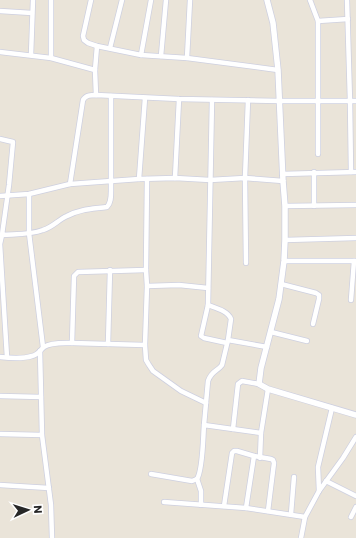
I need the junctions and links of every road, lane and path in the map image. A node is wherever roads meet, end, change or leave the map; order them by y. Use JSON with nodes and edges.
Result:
{"nodes":[{"id":1,"x":33,"y":0,"type":"edge"},
{"id":2,"x":51,"y":0,"type":"edge"},
{"id":3,"x":91,"y":0,"type":"edge"},
{"id":4,"x":122,"y":0,"type":"edge"},
{"id":5,"x":151,"y":0,"type":"edge"},
{"id":6,"x":166,"y":0,"type":"edge"},
{"id":7,"x":190,"y":0,"type":"edge"},
{"id":8,"x":267,"y":0,"type":"edge"},
{"id":9,"x":310,"y":0,"type":"edge"},
{"id":10,"x":347,"y":0,"type":"edge"},
{"id":11,"x":0,"y":12,"type":"edge"},
{"id":12,"x":32,"y":13,"type":"junction"},
{"id":13,"x":348,"y":19,"type":"junction"},
{"id":14,"x":318,"y":21,"type":"junction"},
{"id":15,"x":97,"y":46,"type":"junction"},
{"id":16,"x":110,"y":48,"type":"junction"},
{"id":17,"x":0,"y":52,"type":"edge"},
{"id":18,"x":31,"y":55,"type":"junction"},
{"id":19,"x":141,"y":55,"type":"junction"},
{"id":20,"x":161,"y":56,"type":"junction"},
{"id":21,"x":51,"y":58,"type":"junction"},
{"id":22,"x":187,"y":58,"type":"junction"},
{"id":23,"x":95,"y":70,"type":"junction"},
{"id":24,"x":278,"y":70,"type":"junction"},
{"id":25,"x":96,"y":95,"type":"junction"},
{"id":26,"x":110,"y":96,"type":"junction"},
{"id":27,"x":145,"y":98,"type":"junction"},
{"id":28,"x":179,"y":99,"type":"junction"},
{"id":29,"x":212,"y":100,"type":"junction"},
{"id":30,"x":248,"y":100,"type":"junction"},
{"id":31,"x":318,"y":101,"type":"junction"},
{"id":32,"x":350,"y":101,"type":"junction"},
{"id":33,"x":356,"y":101,"type":"edge"},
{"id":34,"x":280,"y":102,"type":"junction"},
{"id":35,"x":0,"y":139,"type":"edge"},
{"id":36,"x":318,"y":154,"type":"dead end"},
{"id":37,"x":314,"y":172,"type":"junction"},
{"id":38,"x":353,"y":172,"type":"edge"},
{"id":39,"x":282,"y":174,"type":"junction"},
{"id":40,"x":175,"y":178,"type":"junction"},
{"id":41,"x":245,"y":178,"type":"junction"},
{"id":42,"x":139,"y":179,"type":"junction"},
{"id":43,"x":147,"y":179,"type":"junction"},
{"id":44,"x":210,"y":180,"type":"junction"},
{"id":45,"x":111,"y":181,"type":"junction"},
{"id":46,"x":283,"y":181,"type":"junction"},
{"id":47,"x":70,"y":184,"type":"junction"},
{"id":48,"x":29,"y":194,"type":"junction"},
{"id":49,"x":0,"y":196,"type":"edge"},
{"id":50,"x":8,"y":196,"type":"junction"},
{"id":51,"x":356,"y":205,"type":"edge"},
{"id":52,"x":285,"y":206,"type":"junction"},
{"id":53,"x":314,"y":206,"type":"junction"},
{"id":54,"x":29,"y":233,"type":"junction"},
{"id":55,"x":2,"y":235,"type":"junction"},
{"id":56,"x":356,"y":238,"type":"edge"},
{"id":57,"x":284,"y":240,"type":"junction"},
{"id":58,"x":284,"y":261,"type":"junction"},
{"id":59,"x":355,"y":261,"type":"edge"},
{"id":60,"x":246,"y":263,"type":"dead end"},
{"id":61,"x":110,"y":270,"type":"junction"},
{"id":62,"x":146,"y":270,"type":"junction"},
{"id":63,"x":281,"y":284,"type":"junction"},
{"id":64,"x":146,"y":286,"type":"junction"},
{"id":65,"x":208,"y":288,"type":"junction"},
{"id":66,"x":351,"y":300,"type":"dead end"},
{"id":67,"x":208,"y":305,"type":"junction"},
{"id":68,"x":313,"y":324,"type":"dead end"},
{"id":69,"x":271,"y":332,"type":"junction"},
{"id":70,"x":306,"y":341,"type":"dead end"},
{"id":71,"x":228,"y":342,"type":"junction"},
{"id":72,"x":72,"y":343,"type":"junction"},
{"id":73,"x":108,"y":344,"type":"junction"},
{"id":74,"x":145,"y":345,"type":"junction"},
{"id":75,"x":267,"y":347,"type":"junction"},
{"id":76,"x":42,"y":349,"type":"junction"},
{"id":77,"x":0,"y":357,"type":"edge"},
{"id":78,"x":7,"y":358,"type":"junction"},
{"id":79,"x":259,"y":384,"type":"junction"},
{"id":80,"x":268,"y":388,"type":"junction"},
{"id":81,"x":0,"y":396,"type":"edge"},
{"id":82,"x":41,"y":396,"type":"junction"},
{"id":83,"x":206,"y":403,"type":"junction"},
{"id":84,"x":332,"y":408,"type":"junction"},
{"id":85,"x":356,"y":415,"type":"edge"},
{"id":86,"x":204,"y":425,"type":"junction"},
{"id":87,"x":233,"y":429,"type":"junction"},
{"id":88,"x":261,"y":433,"type":"junction"},
{"id":89,"x":0,"y":434,"type":"edge"},
{"id":90,"x":42,"y":434,"type":"junction"},
{"id":91,"x":356,"y":437,"type":"edge"},
{"id":92,"x":0,"y":441,"type":"edge"},
{"id":93,"x":254,"y":456,"type":"junction"},
{"id":94,"x":260,"y":458,"type":"junction"},
{"id":95,"x":151,"y":474,"type":"dead end"},
{"id":96,"x":294,"y":477,"type":"dead end"},
{"id":97,"x":197,"y":479,"type":"junction"},
{"id":98,"x":326,"y":481,"type":"junction"},
{"id":99,"x":0,"y":484,"type":"edge"},
{"id":100,"x":49,"y":488,"type":"junction"},
{"id":101,"x":319,"y":491,"type":"junction"},
{"id":102,"x":356,"y":496,"type":"edge"},
{"id":103,"x":164,"y":502,"type":"dead end"},
{"id":104,"x":201,"y":504,"type":"junction"},
{"id":105,"x":224,"y":506,"type":"junction"},
{"id":106,"x":356,"y":507,"type":"edge"},
{"id":107,"x":246,"y":508,"type":"junction"},
{"id":108,"x":268,"y":511,"type":"junction"},
{"id":109,"x":291,"y":514,"type":"junction"},
{"id":110,"x":305,"y":517,"type":"junction"},
{"id":111,"x":352,"y":517,"type":"dead end"},
{"id":112,"x":52,"y":538,"type":"edge"},
{"id":113,"x":301,"y":538,"type":"edge"}],
"edges":[{"from":1,"to":12,"type":"street"},
{"from":2,"to":21,"type":"street"},
{"from":3,"to":15,"type":"street"},
{"from":4,"to":16,"type":"street"},
{"from":5,"to":19,"type":"street"},
{"from":6,"to":20,"type":"street"},
{"from":7,"to":22,"type":"street"},
{"from":8,"to":24,"type":"street"},
{"from":9,"to":14,"type":"street"},
{"from":10,"to":13,"type":"street"},
{"from":11,"to":12,"type":"street"},
{"from":12,"to":18,"type":"street"},
{"from":13,"to":14,"type":"street"},
{"from":13,"to":32,"type":"street"},
{"from":14,"to":31,"type":"street"},
{"from":15,"to":16,"type":"street"},
{"from":15,"to":23,"type":"street"},
{"from":16,"to":19,"type":"street"},
{"from":17,"to":18,"type":"street"},
{"from":18,"to":21,"type":"street"},
{"from":19,"to":20,"type":"street"},
{"from":20,"to":22,"type":"street"},
{"from":21,"to":23,"type":"street"},
{"from":22,"to":24,"type":"street"},
{"from":23,"to":25,"type":"street"},
{"from":24,"to":34,"type":"street"},
{"from":25,"to":26,"type":"street"},
{"from":25,"to":47,"type":"street"},
{"from":26,"to":27,"type":"street"},
{"from":26,"to":45,"type":"street"},
{"from":27,"to":28,"type":"street"},
{"from":27,"to":42,"type":"street"},
{"from":28,"to":29,"type":"street"},
{"from":28,"to":40,"type":"street"},
{"from":29,"to":30,"type":"street"},
{"from":29,"to":44,"type":"street"},
{"from":30,"to":34,"type":"street"},
{"from":30,"to":41,"type":"street"},
{"from":31,"to":32,"type":"street"},
{"from":31,"to":34,"type":"street"},
{"from":31,"to":36,"type":"street"},
{"from":32,"to":33,"type":"street"},
{"from":32,"to":38,"type":"street"},
{"from":34,"to":39,"type":"street"},
{"from":35,"to":50,"type":"street"},
{"from":37,"to":38,"type":"street"},
{"from":37,"to":39,"type":"street"},
{"from":37,"to":53,"type":"street"},
{"from":39,"to":46,"type":"street"},
{"from":40,"to":43,"type":"street"},
{"from":40,"to":44,"type":"street"},
{"from":41,"to":44,"type":"street"},
{"from":41,"to":46,"type":"street"},
{"from":41,"to":60,"type":"street"},
{"from":42,"to":43,"type":"street"},
{"from":42,"to":45,"type":"street"},
{"from":43,"to":62,"type":"street"},
{"from":44,"to":65,"type":"street"},
{"from":45,"to":47,"type":"street"},
{"from":45,"to":54,"type":"street"},
{"from":46,"to":52,"type":"street"},
{"from":47,"to":48,"type":"street"},
{"from":48,"to":50,"type":"street"},
{"from":48,"to":54,"type":"street"},
{"from":49,"to":50,"type":"street"},
{"from":50,"to":55,"type":"street"},
{"from":51,"to":53,"type":"street"},
{"from":52,"to":53,"type":"street"},
{"from":52,"to":57,"type":"street"},
{"from":54,"to":55,"type":"street"},
{"from":54,"to":76,"type":"street"},
{"from":55,"to":78,"type":"street"},
{"from":56,"to":57,"type":"street"},
{"from":57,"to":58,"type":"street"},
{"from":58,"to":59,"type":"street"},
{"from":58,"to":63,"type":"street"},
{"from":59,"to":66,"type":"street"},
{"from":61,"to":62,"type":"street"},
{"from":61,"to":72,"type":"street"},
{"from":61,"to":73,"type":"street"},
{"from":62,"to":64,"type":"street"},
{"from":63,"to":68,"type":"street"},
{"from":63,"to":69,"type":"street"},
{"from":64,"to":65,"type":"street"},
{"from":64,"to":74,"type":"street"},
{"from":65,"to":67,"type":"street"},
{"from":67,"to":71,"type":"street"},
{"from":67,"to":71,"type":"street"},
{"from":69,"to":70,"type":"street"},
{"from":69,"to":75,"type":"street"},
{"from":71,"to":75,"type":"street"},
{"from":71,"to":83,"type":"street"},
{"from":72,"to":73,"type":"street"},
{"from":72,"to":76,"type":"street"},
{"from":73,"to":74,"type":"street"},
{"from":74,"to":83,"type":"street"},
{"from":75,"to":79,"type":"street"},
{"from":76,"to":78,"type":"street"},
{"from":76,"to":82,"type":"street"},
{"from":77,"to":78,"type":"street"},
{"from":79,"to":80,"type":"street"},
{"from":79,"to":87,"type":"street"},
{"from":80,"to":84,"type":"street"},
{"from":80,"to":88,"type":"street"},
{"from":81,"to":82,"type":"street"},
{"from":82,"to":90,"type":"street"},
{"from":83,"to":86,"type":"street"},
{"from":84,"to":85,"type":"street"},
{"from":84,"to":101,"type":"street"},
{"from":86,"to":87,"type":"street"},
{"from":86,"to":97,"type":"street"},
{"from":87,"to":88,"type":"street"},
{"from":88,"to":94,"type":"street"},
{"from":89,"to":90,"type":"street"},
{"from":89,"to":92,"type":"street"},
{"from":90,"to":100,"type":"street"},
{"from":91,"to":98,"type":"street"},
{"from":93,"to":94,"type":"street"},
{"from":93,"to":105,"type":"street"},
{"from":93,"to":107,"type":"street"},
{"from":94,"to":108,"type":"street"},
{"from":95,"to":97,"type":"street"},
{"from":96,"to":109,"type":"street"},
{"from":97,"to":104,"type":"street"},
{"from":98,"to":101,"type":"street"},
{"from":98,"to":102,"type":"street"},
{"from":99,"to":100,"type":"street"},
{"from":100,"to":112,"type":"street"},
{"from":101,"to":110,"type":"street"},
{"from":103,"to":104,"type":"street"},
{"from":104,"to":105,"type":"street"},
{"from":105,"to":107,"type":"street"},
{"from":106,"to":111,"type":"street"},
{"from":107,"to":108,"type":"street"},
{"from":108,"to":109,"type":"street"},
{"from":109,"to":110,"type":"street"},
{"from":110,"to":113,"type":"street"}]}
